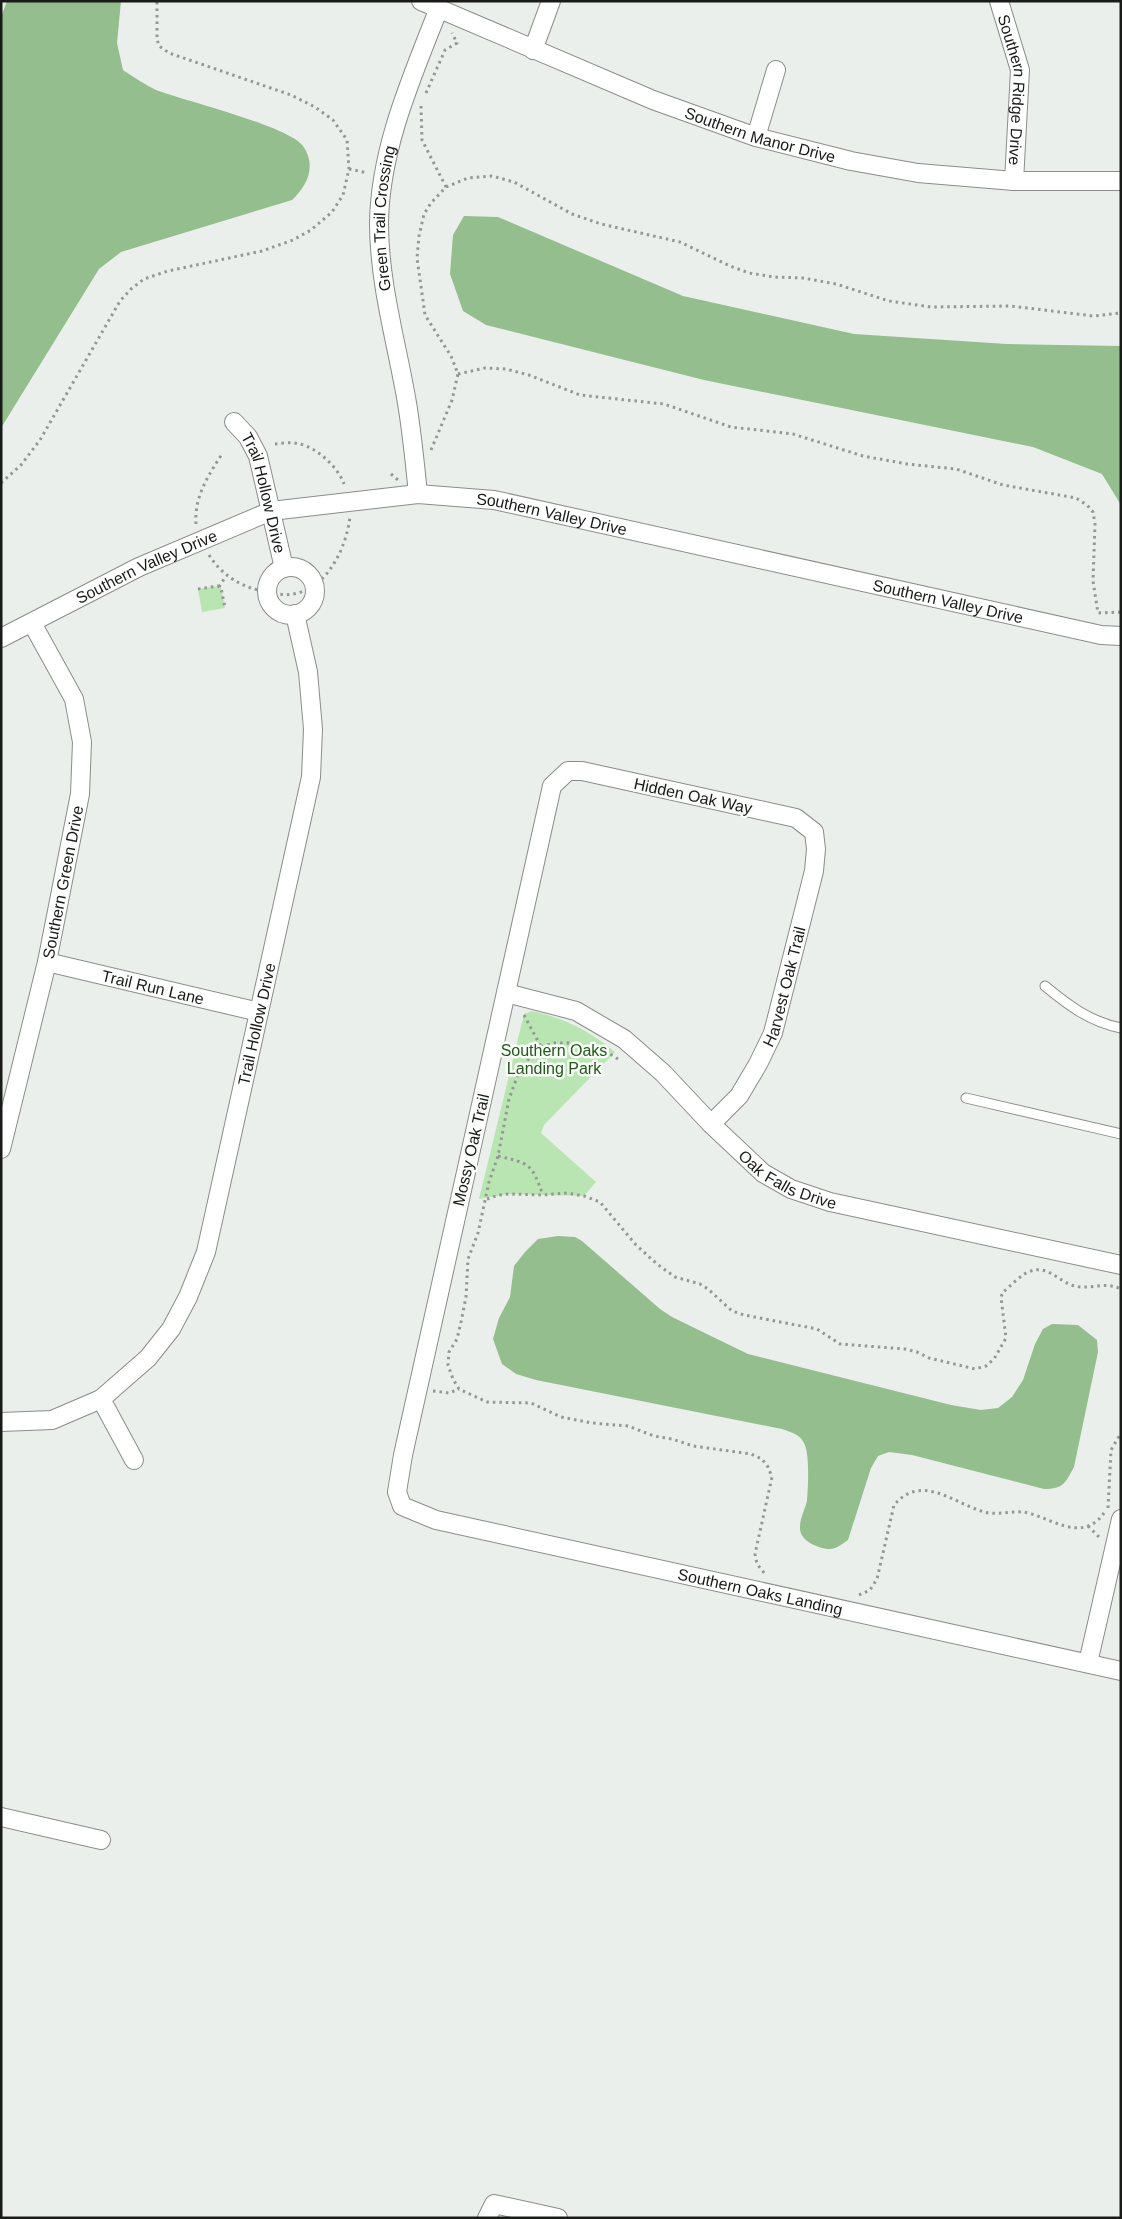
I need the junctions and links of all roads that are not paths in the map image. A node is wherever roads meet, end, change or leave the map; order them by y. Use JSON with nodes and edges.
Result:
{"nodes":[{"id":1,"x":421,"y":1,"type":"edge"},
{"id":2,"x":550,"y":1,"type":"edge"},
{"id":3,"x":999,"y":1,"type":"edge"},
{"id":4,"x":439,"y":8,"type":"junction"},
{"id":5,"x":533,"y":50,"type":"junction"},
{"id":6,"x":776,"y":70,"type":"dead end"},
{"id":7,"x":756,"y":137,"type":"junction"},
{"id":8,"x":1014,"y":181,"type":"junction"},
{"id":9,"x":1121,"y":181,"type":"edge"},
{"id":10,"x":234,"y":422,"type":"dead end"},
{"id":11,"x":418,"y":494,"type":"junction"},
{"id":12,"x":271,"y":511,"type":"junction"},
{"id":13,"x":284,"y":568,"type":"junction"},
{"id":14,"x":295,"y":614,"type":"junction"},
{"id":15,"x":32,"y":622,"type":"junction"},
{"id":16,"x":1121,"y":636,"type":"edge"},
{"id":17,"x":1,"y":638,"type":"edge"},
{"id":18,"x":568,"y":771,"type":"joint"},
{"id":19,"x":814,"y":832,"type":"joint"},
{"id":20,"x":47,"y":962,"type":"junction"},
{"id":21,"x":1045,"y":986,"type":"dead end"},
{"id":22,"x":510,"y":994,"type":"junction"},
{"id":23,"x":259,"y":1012,"type":"junction"},
{"id":24,"x":1121,"y":1028,"type":"edge"},
{"id":25,"x":966,"y":1098,"type":"dead end"},
{"id":26,"x":711,"y":1124,"type":"junction"},
{"id":27,"x":1121,"y":1134,"type":"edge"},
{"id":28,"x":1,"y":1149,"type":"edge"},
{"id":29,"x":1121,"y":1265,"type":"edge"},
{"id":30,"x":101,"y":1399,"type":"junction"},
{"id":31,"x":1,"y":1422,"type":"edge"},
{"id":32,"x":134,"y":1460,"type":"dead end"},
{"id":33,"x":402,"y":1506,"type":"joint"},
{"id":34,"x":1121,"y":1519,"type":"edge"},
{"id":35,"x":1088,"y":1663,"type":"junction"},
{"id":36,"x":1121,"y":1671,"type":"edge"},
{"id":37,"x":1,"y":1817,"type":"edge"},
{"id":38,"x":101,"y":1840,"type":"dead end"},
{"id":39,"x":487,"y":2218,"type":"edge"},
{"id":40,"x":558,"y":2218,"type":"edge"}],
"edges":[{"from":1,"to":4,"type":"street","name":"Southern Manor Drive"},
{"from":2,"to":5,"type":"street"},
{"from":3,"to":8,"type":"street","name":"Southern Ridge Drive"},
{"from":4,"to":5,"type":"street","name":"Southern Manor Drive"},
{"from":4,"to":11,"type":"street","name":"Green Trail Crossing"},
{"from":5,"to":7,"type":"street","name":"Southern Manor Drive"},
{"from":6,"to":7,"type":"street"},
{"from":7,"to":8,"type":"street","name":"Southern Manor Drive"},
{"from":8,"to":9,"type":"street","name":"Southern Manor Drive"},
{"from":10,"to":12,"type":"street","name":"Trail Hollow Drive"},
{"from":11,"to":12,"type":"street","name":"Southern Valley Drive"},
{"from":11,"to":16,"type":"street","name":"Southern Valley Drive"},
{"from":12,"to":13,"type":"street","name":"Trail Hollow Drive"},
{"from":12,"to":15,"type":"street","name":"Southern Valley Drive"},
{"from":13,"to":14,"type":"street","name":"Trail Hollow Drive"},
{"from":13,"to":14,"type":"street","name":"Trail Hollow Drive"},
{"from":14,"to":23,"type":"street","name":"Trail Hollow Drive"},
{"from":15,"to":17,"type":"street","name":"Southern Valley Drive"},
{"from":15,"to":20,"type":"street","name":"Southern Green Drive"},
{"from":18,"to":19,"type":"street","name":"Hidden Oak Way"},
{"from":18,"to":22,"type":"street","name":"Mossy Oak Trail"},
{"from":19,"to":26,"type":"street","name":"Harvest Oak Trail"},
{"from":20,"to":23,"type":"street","name":"Trail Run Lane"},
{"from":20,"to":28,"type":"street","name":"Southern Green Drive"},
{"from":21,"to":24,"type":"lane"},
{"from":22,"to":26,"type":"street","name":"Oak Falls Drive"},
{"from":22,"to":33,"type":"street","name":"Mossy Oak Trail"},
{"from":23,"to":30,"type":"street","name":"Trail Hollow Drive"},
{"from":25,"to":27,"type":"lane"},
{"from":26,"to":29,"type":"street","name":"Oak Falls Drive"},
{"from":30,"to":31,"type":"street","name":"Trail Hollow Drive"},
{"from":30,"to":32,"type":"street"},
{"from":33,"to":35,"type":"street","name":"Southern Oaks Landing"},
{"from":34,"to":35,"type":"street"},
{"from":35,"to":36,"type":"street","name":"Southern Oaks Landing"},
{"from":37,"to":38,"type":"street"},
{"from":39,"to":40,"type":"street"}]}
